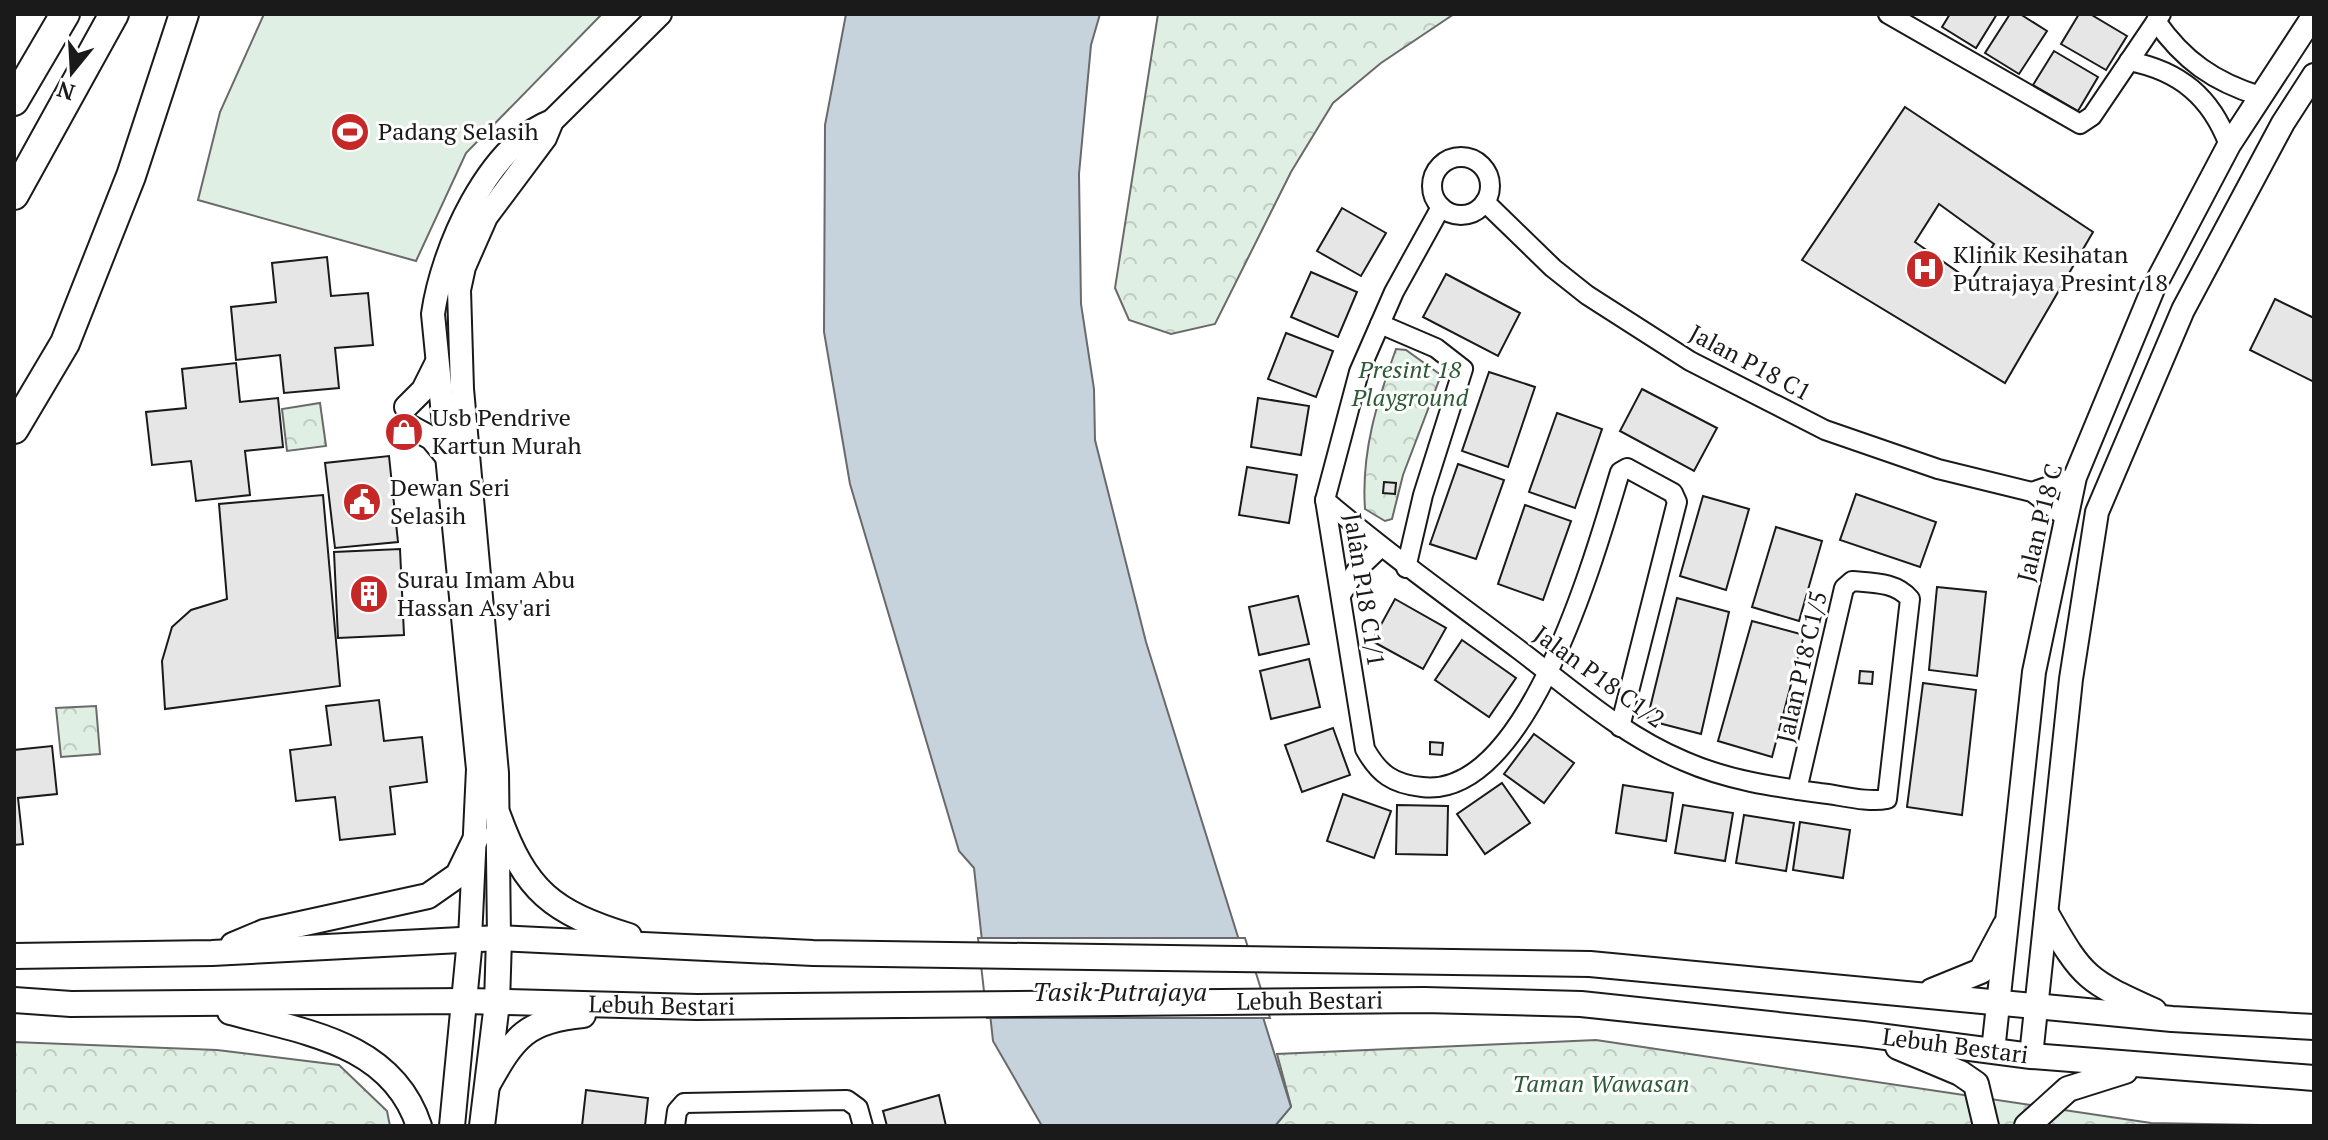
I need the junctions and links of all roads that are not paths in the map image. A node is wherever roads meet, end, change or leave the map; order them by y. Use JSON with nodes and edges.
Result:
{"nodes":[{"id":1,"x":65,"y":14,"type":"edge"},
{"id":2,"x":114,"y":14,"type":"edge"},
{"id":3,"x":184,"y":14,"type":"edge"},
{"id":4,"x":660,"y":14,"type":"edge"},
{"id":5,"x":1888,"y":14,"type":"edge"},
{"id":6,"x":2314,"y":15,"type":"edge"},
{"id":7,"x":2158,"y":17,"type":"edge"},
{"id":8,"x":2129,"y":61,"type":"junction"},
{"id":9,"x":2314,"y":75,"type":"edge"},
{"id":10,"x":2260,"y":96,"type":"junction"},
{"id":11,"x":14,"y":101,"type":"edge"},
{"id":12,"x":552,"y":121,"type":"junction"},
{"id":13,"x":2229,"y":145,"type":"junction"},
{"id":14,"x":14,"y":195,"type":"edge"},
{"id":15,"x":1485,"y":202,"type":"junction"},
{"id":16,"x":1441,"y":207,"type":"junction"},
{"id":17,"x":1380,"y":324,"type":"junction"},
{"id":18,"x":436,"y":364,"type":"junction"},
{"id":19,"x":450,"y":415,"type":"junction"},
{"id":20,"x":14,"y":429,"type":"edge"},
{"id":21,"x":448,"y":458,"type":"junction"},
{"id":22,"x":2075,"y":477,"type":"junction"},
{"id":23,"x":2032,"y":492,"type":"junction"},
{"id":24,"x":1325,"y":500,"type":"junction"},
{"id":25,"x":2064,"y":516,"type":"junction"},
{"id":26,"x":1381,"y":547,"type":"junction"},
{"id":27,"x":1406,"y":568,"type":"junction"},
{"id":28,"x":1341,"y":595,"type":"junction"},
{"id":29,"x":1549,"y":672,"type":"junction"},
{"id":30,"x":1620,"y":727,"type":"junction"},
{"id":31,"x":1797,"y":790,"type":"junction"},
{"id":32,"x":1887,"y":799,"type":"joint"},
{"id":33,"x":498,"y":815,"type":"junction"},
{"id":34,"x":477,"y":836,"type":"junction"},
{"id":35,"x":2047,"y":915,"type":"junction"},
{"id":36,"x":2005,"y":926,"type":"junction"},
{"id":37,"x":499,"y":938,"type":"junction"},
{"id":38,"x":470,"y":939,"type":"junction"},
{"id":39,"x":664,"y":947,"type":"junction"},
{"id":40,"x":212,"y":953,"type":"junction"},
{"id":41,"x":14,"y":956,"type":"edge"},
{"id":42,"x":1910,"y":995,"type":"junction"},
{"id":43,"x":14,"y":1000,"type":"edge"},
{"id":44,"x":467,"y":1001,"type":"junction"},
{"id":45,"x":1998,"y":1002,"type":"junction"},
{"id":46,"x":497,"y":1003,"type":"junction"},
{"id":47,"x":203,"y":1004,"type":"junction"},
{"id":48,"x":2037,"y":1006,"type":"junction"},
{"id":49,"x":697,"y":1007,"type":"junction"},
{"id":50,"x":2172,"y":1019,"type":"junction"},
{"id":51,"x":2314,"y":1027,"type":"edge"},
{"id":52,"x":1863,"y":1034,"type":"junction"},
{"id":53,"x":1993,"y":1051,"type":"junction"},
{"id":54,"x":2031,"y":1056,"type":"junction"},
{"id":55,"x":2147,"y":1066,"type":"junction"},
{"id":56,"x":2314,"y":1078,"type":"edge"},
{"id":57,"x":488,"y":1084,"type":"junction"},
{"id":58,"x":419,"y":1126,"type":"edge"},
{"id":59,"x":452,"y":1126,"type":"edge"},
{"id":60,"x":482,"y":1126,"type":"edge"},
{"id":61,"x":675,"y":1126,"type":"edge"},
{"id":62,"x":863,"y":1126,"type":"edge"},
{"id":63,"x":1986,"y":1126,"type":"edge"},
{"id":64,"x":2027,"y":1126,"type":"edge"}],
"edges":[{"from":1,"to":11,"type":"main road"},
{"from":2,"to":14,"type":"main road"},
{"from":3,"to":20,"type":"main road"},
{"from":4,"to":12,"type":"street"},
{"from":5,"to":8,"type":"street"},
{"from":6,"to":10,"type":"street","name":"Jalan P18 C"},
{"from":7,"to":8,"type":"street"},
{"from":7,"to":10,"type":"street"},
{"from":8,"to":13,"type":"street"},
{"from":9,"to":35,"type":"street"},
{"from":10,"to":13,"type":"street","name":"Jalan P18 C"},
{"from":12,"to":18,"type":"street"},
{"from":12,"to":19,"type":"street"},
{"from":13,"to":22,"type":"street","name":"Jalan P18 C"},
{"from":15,"to":16,"type":"street"},
{"from":15,"to":16,"type":"street"},
{"from":15,"to":23,"type":"street","name":"Jalan P18 C1"},
{"from":16,"to":17,"type":"street","name":"Jalan P18 C1/1"},
{"from":17,"to":24,"type":"street","name":"Jalan P18 C1/1"},
{"from":17,"to":27,"type":"street"},
{"from":18,"to":19,"type":"street"},
{"from":18,"to":21,"type":"street"},
{"from":19,"to":21,"type":"street"},
{"from":19,"to":33,"type":"street"},
{"from":21,"to":34,"type":"street"},
{"from":22,"to":23,"type":"street"},
{"from":22,"to":25,"type":"street","name":"Jalan P18 C"},
{"from":23,"to":25,"type":"street","name":"Jalan P18 C1"},
{"from":24,"to":26,"type":"street","name":"Jalan P18 C1/2"},
{"from":24,"to":28,"type":"street","name":"Jalan P18 C1/1"},
{"from":25,"to":36,"type":"street","name":"Jalan P18 C"},
{"from":26,"to":27,"type":"street","name":"Jalan P18 C1/2"},
{"from":26,"to":28,"type":"street"},
{"from":27,"to":29,"type":"street","name":"Jalan P18 C1/2"},
{"from":28,"to":29,"type":"street","name":"Jalan P18 C1/1"},
{"from":29,"to":30,"type":"street","name":"Jalan P18 C1/2"},
{"from":29,"to":30,"type":"street","name":"Jalan P18 C1/1"},
{"from":30,"to":31,"type":"street","name":"Jalan P18 C1/2"},
{"from":31,"to":32,"type":"street","name":"Jalan P18 C1/2"},
{"from":31,"to":32,"type":"street","name":"Jalan P18 C1/5"},
{"from":33,"to":37,"type":"street"},
{"from":33,"to":39,"type":"main road"},
{"from":34,"to":38,"type":"street"},
{"from":34,"to":40,"type":"main road"},
{"from":35,"to":48,"type":"street"},
{"from":35,"to":50,"type":"main road"},
{"from":36,"to":42,"type":"main road"},
{"from":36,"to":45,"type":"street","name":"Jalan P18 C"},
{"from":37,"to":38,"type":"main road","name":"Lebuh Bestari"},
{"from":37,"to":39,"type":"main road","name":"Lebuh Bestari"},
{"from":37,"to":46,"type":"main road"},
{"from":38,"to":40,"type":"main road","name":"Lebuh Bestari"},
{"from":38,"to":44,"type":"main road"},
{"from":39,"to":42,"type":"main road","name":"Lebuh Bestari"},
{"from":40,"to":41,"type":"main road","name":"Lebuh Bestari"},
{"from":42,"to":45,"type":"main road","name":"Lebuh Bestari"},
{"from":43,"to":47,"type":"main road","name":"Lebuh Bestari"},
{"from":44,"to":46,"type":"main road","name":"Lebuh Bestari"},
{"from":44,"to":47,"type":"main road","name":"Lebuh Bestari"},
{"from":44,"to":59,"type":"main road"},
{"from":45,"to":48,"type":"main road","name":"Lebuh Bestari"},
{"from":45,"to":53,"type":"street","name":"Jalan P18 C"},
{"from":46,"to":49,"type":"main road","name":"Lebuh Bestari"},
{"from":46,"to":57,"type":"main road"},
{"from":47,"to":58,"type":"main road"},
{"from":48,"to":50,"type":"main road","name":"Lebuh Bestari"},
{"from":48,"to":54,"type":"street"},
{"from":49,"to":52,"type":"main road","name":"Lebuh Bestari"},
{"from":49,"to":57,"type":"main road"},
{"from":50,"to":51,"type":"main road","name":"Lebuh Bestari"},
{"from":52,"to":53,"type":"main road","name":"Lebuh Bestari"},
{"from":52,"to":63,"type":"main road"},
{"from":53,"to":54,"type":"main road","name":"Lebuh Bestari"},
{"from":54,"to":55,"type":"main road","name":"Lebuh Bestari"},
{"from":55,"to":56,"type":"main road","name":"Lebuh Bestari"},
{"from":55,"to":64,"type":"main road"},
{"from":57,"to":60,"type":"main road"},
{"from":61,"to":62,"type":"street"}]}
